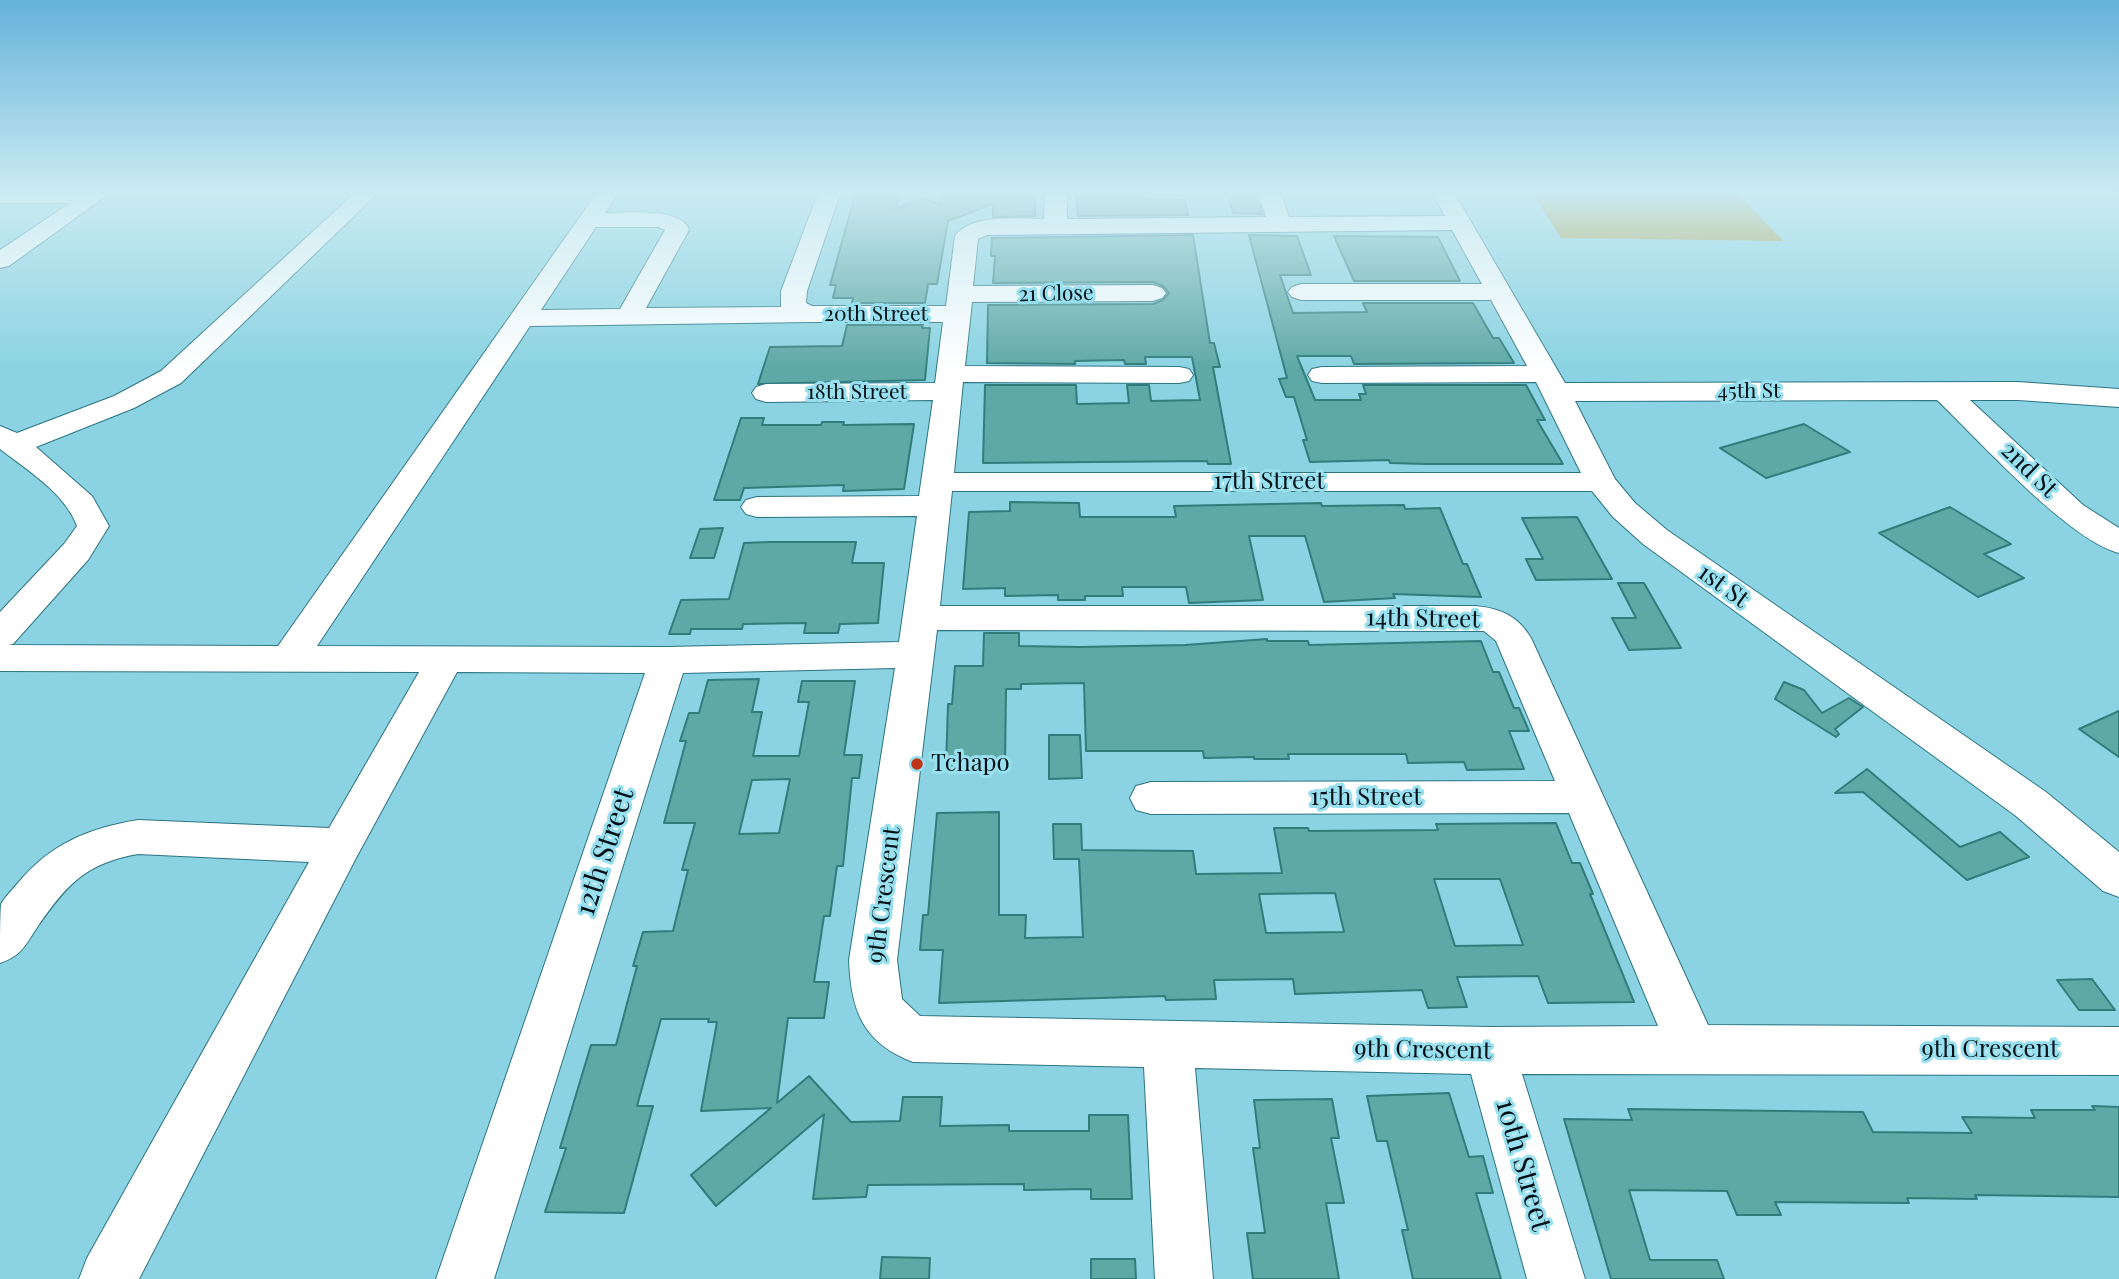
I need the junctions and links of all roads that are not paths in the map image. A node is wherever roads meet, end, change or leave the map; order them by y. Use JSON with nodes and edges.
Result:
{"nodes":[{"id":1,"x":15,"y":251,"type":"edge"},
{"id":2,"x":305,"y":251,"type":"edge"},
{"id":3,"x":568,"y":251,"type":"edge"},
{"id":4,"x":665,"y":251,"type":"edge"},
{"id":5,"x":809,"y":251,"type":"edge"},
{"id":6,"x":964,"y":251,"type":"edge"},
{"id":7,"x":1474,"y":251,"type":"edge"},
{"id":8,"x":0,"y":261,"type":"edge"},
{"id":9,"x":1301,"y":292,"type":"dead end"},
{"id":10,"x":1497,"y":292,"type":"junction"},
{"id":11,"x":1153,"y":293,"type":"dead end"},
{"id":12,"x":958,"y":304,"type":"junction"},
{"id":13,"x":811,"y":314,"type":"junction"},
{"id":14,"x":628,"y":317,"type":"junction"},
{"id":15,"x":522,"y":318,"type":"junction"},
{"id":16,"x":1179,"y":375,"type":"dead end"},
{"id":17,"x":1322,"y":375,"type":"dead end"},
{"id":18,"x":948,"y":383,"type":"junction"},
{"id":19,"x":1549,"y":383,"type":"junction"},
{"id":20,"x":1944,"y":391,"type":"junction"},
{"id":21,"x":766,"y":393,"type":"dead end"},
{"id":22,"x":2119,"y":398,"type":"edge"},
{"id":23,"x":7,"y":440,"type":"edge"},
{"id":24,"x":1601,"y":482,"type":"junction"},
{"id":25,"x":935,"y":494,"type":"junction"},
{"id":26,"x":757,"y":507,"type":"dead end"},
{"id":27,"x":2119,"y":542,"type":"edge"},
{"id":28,"x":0,"y":635,"type":"edge"},
{"id":29,"x":918,"y":636,"type":"junction"},
{"id":30,"x":290,"y":657,"type":"junction"},
{"id":31,"x":0,"y":658,"type":"edge"},
{"id":32,"x":445,"y":659,"type":"junction"},
{"id":33,"x":668,"y":660,"type":"junction"},
{"id":34,"x":1582,"y":797,"type":"junction"},
{"id":35,"x":1151,"y":799,"type":"dead end"},
{"id":36,"x":341,"y":846,"type":"junction"},
{"id":37,"x":2119,"y":878,"type":"edge"},
{"id":38,"x":0,"y":943,"type":"edge"},
{"id":39,"x":1168,"y":1046,"type":"junction"},
{"id":40,"x":1693,"y":1049,"type":"junction"},
{"id":41,"x":1490,"y":1051,"type":"junction"},
{"id":42,"x":2119,"y":1051,"type":"edge"},
{"id":43,"x":108,"y":1279,"type":"edge"},
{"id":44,"x":465,"y":1279,"type":"edge"},
{"id":45,"x":1184,"y":1279,"type":"edge"},
{"id":46,"x":1556,"y":1279,"type":"edge"}],
"edges":[{"from":1,"to":8,"type":"street"},
{"from":2,"to":23,"type":"street"},
{"from":3,"to":15,"type":"street"},
{"from":4,"to":14,"type":"street"},
{"from":5,"to":13,"type":"street","name":"20th Street"},
{"from":6,"to":12,"type":"street","name":"9th Crescent"},
{"from":7,"to":10,"type":"street","name":"1st St"},
{"from":9,"to":10,"type":"street"},
{"from":10,"to":19,"type":"street","name":"1st St"},
{"from":11,"to":12,"type":"street","name":"21 Close"},
{"from":12,"to":13,"type":"street","name":"20th Street"},
{"from":12,"to":18,"type":"street","name":"9th Crescent"},
{"from":13,"to":14,"type":"street"},
{"from":14,"to":15,"type":"street"},
{"from":15,"to":30,"type":"street"},
{"from":16,"to":18,"type":"street","name":"18th Street"},
{"from":17,"to":19,"type":"street","name":"45th St"},
{"from":18,"to":21,"type":"street","name":"18th Street"},
{"from":18,"to":25,"type":"street","name":"9th Crescent"},
{"from":19,"to":20,"type":"street","name":"45th St"},
{"from":19,"to":24,"type":"street","name":"1st St"},
{"from":20,"to":22,"type":"street","name":"45th St"},
{"from":20,"to":27,"type":"street","name":"2nd St"},
{"from":23,"to":28,"type":"street"},
{"from":24,"to":25,"type":"street","name":"17th Street"},
{"from":24,"to":37,"type":"street","name":"1st St"},
{"from":25,"to":26,"type":"street","name":"17th Street"},
{"from":25,"to":29,"type":"street","name":"9th Crescent"},
{"from":29,"to":33,"type":"street"},
{"from":29,"to":34,"type":"street","name":"14th Street"},
{"from":29,"to":39,"type":"street","name":"9th Crescent"},
{"from":30,"to":31,"type":"street"},
{"from":30,"to":32,"type":"street"},
{"from":32,"to":33,"type":"street"},
{"from":32,"to":36,"type":"street"},
{"from":33,"to":44,"type":"street","name":"12th Street"},
{"from":34,"to":35,"type":"street","name":"15th Street"},
{"from":34,"to":40,"type":"street","name":"14th Street"},
{"from":36,"to":38,"type":"street"},
{"from":36,"to":43,"type":"street"},
{"from":39,"to":41,"type":"street","name":"9th Crescent"},
{"from":39,"to":45,"type":"street"},
{"from":40,"to":41,"type":"street","name":"9th Crescent"},
{"from":40,"to":42,"type":"street","name":"9th Crescent"},
{"from":41,"to":46,"type":"street","name":"10th Street"}]}
